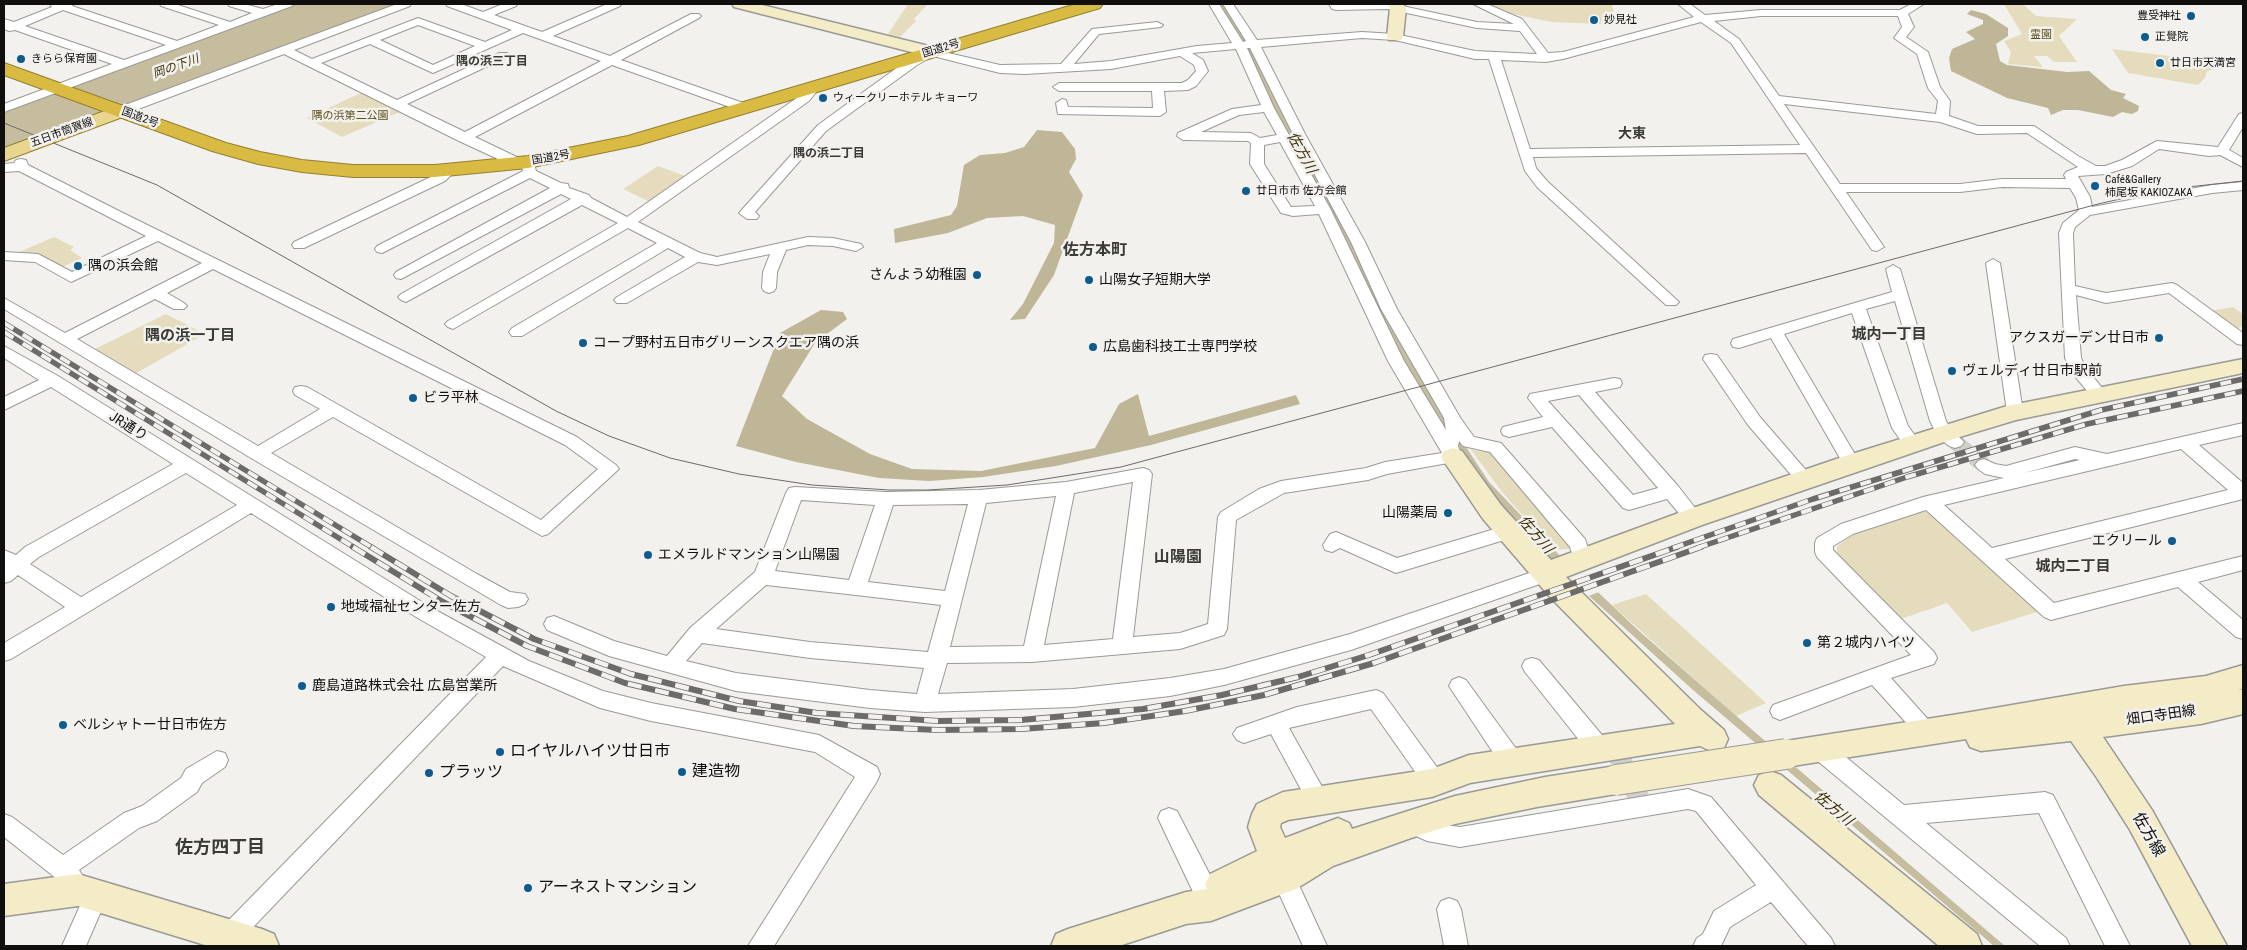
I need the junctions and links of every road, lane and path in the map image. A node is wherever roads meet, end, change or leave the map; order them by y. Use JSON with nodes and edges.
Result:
{"nodes":[{"id":1,"x":165,"y":4,"type":"edge"},
{"id":2,"x":233,"y":4,"type":"edge"},
{"id":3,"x":288,"y":4,"type":"edge"},
{"id":4,"x":406,"y":4,"type":"edge"},
{"id":5,"x":452,"y":4,"type":"edge"},
{"id":6,"x":512,"y":4,"type":"edge"},
{"id":7,"x":616,"y":4,"type":"edge"},
{"id":8,"x":740,"y":4,"type":"edge"},
{"id":9,"x":1094,"y":4,"type":"edge"},
{"id":10,"x":1214,"y":4,"type":"edge"},
{"id":11,"x":1228,"y":4,"type":"edge"},
{"id":12,"x":1334,"y":4,"type":"edge"},
{"id":13,"x":1478,"y":4,"type":"edge"},
{"id":14,"x":1683,"y":4,"type":"edge"},
{"id":15,"x":1918,"y":4,"type":"edge"},
{"id":16,"x":62,"y":5,"type":"edge"},
{"id":17,"x":760,"y":6,"type":"edge"},
{"id":18,"x":1396,"y":6,"type":"edge"},
{"id":19,"x":1815,"y":8,"type":"edge"},
{"id":20,"x":263,"y":13,"type":"junction"},
{"id":21,"x":1902,"y":13,"type":"junction"},
{"id":22,"x":485,"y":15,"type":"junction"},
{"id":23,"x":696,"y":16,"type":"dead end"},
{"id":24,"x":1704,"y":18,"type":"junction"},
{"id":25,"x":1232,"y":20,"type":"junction"},
{"id":26,"x":229,"y":25,"type":"junction"},
{"id":27,"x":1151,"y":25,"type":"dead end"},
{"id":28,"x":7,"y":26,"type":"edge"},
{"id":29,"x":1524,"y":28,"type":"junction"},
{"id":30,"x":523,"y":29,"type":"junction"},
{"id":31,"x":544,"y":36,"type":"junction"},
{"id":32,"x":1395,"y":37,"type":"junction"},
{"id":33,"x":371,"y":40,"type":"junction"},
{"id":34,"x":176,"y":44,"type":"junction"},
{"id":35,"x":485,"y":46,"type":"junction"},
{"id":36,"x":1240,"y":46,"type":"junction"},
{"id":37,"x":1255,"y":46,"type":"junction"},
{"id":38,"x":285,"y":50,"type":"junction"},
{"id":39,"x":931,"y":52,"type":"junction"},
{"id":40,"x":1182,"y":52,"type":"junction"},
{"id":41,"x":503,"y":55,"type":"dead end"},
{"id":42,"x":1494,"y":58,"type":"junction"},
{"id":43,"x":1546,"y":58,"type":"junction"},
{"id":44,"x":611,"y":60,"type":"junction"},
{"id":45,"x":311,"y":63,"type":"junction"},
{"id":46,"x":123,"y":64,"type":"junction"},
{"id":47,"x":988,"y":66,"type":"junction"},
{"id":48,"x":1066,"y":66,"type":"junction"},
{"id":49,"x":4,"y":69,"type":"edge"},
{"id":50,"x":978,"y":75,"type":"dead end"},
{"id":51,"x":814,"y":87,"type":"junction"},
{"id":52,"x":1158,"y":87,"type":"junction"},
{"id":53,"x":1059,"y":88,"type":"dead end"},
{"id":54,"x":59,"y":89,"type":"junction"},
{"id":55,"x":1776,"y":100,"type":"junction"},
{"id":56,"x":1062,"y":102,"type":"dead end"},
{"id":57,"x":396,"y":105,"type":"junction"},
{"id":58,"x":4,"y":108,"type":"edge"},
{"id":59,"x":745,"y":108,"type":"junction"},
{"id":60,"x":1268,"y":108,"type":"junction"},
{"id":61,"x":117,"y":110,"type":"junction"},
{"id":62,"x":2243,"y":117,"type":"edge"},
{"id":63,"x":1942,"y":118,"type":"junction"},
{"id":64,"x":464,"y":138,"type":"junction"},
{"id":65,"x":1284,"y":138,"type":"junction"},
{"id":66,"x":1258,"y":142,"type":"junction"},
{"id":67,"x":1809,"y":149,"type":"junction"},
{"id":68,"x":2222,"y":151,"type":"junction"},
{"id":69,"x":1525,"y":153,"type":"junction"},
{"id":70,"x":15,"y":162,"type":"edge"},
{"id":71,"x":2243,"y":163,"type":"edge"},
{"id":72,"x":526,"y":166,"type":"junction"},
{"id":73,"x":4,"y":168,"type":"edge"},
{"id":74,"x":449,"y":170,"type":"junction"},
{"id":75,"x":2094,"y":171,"type":"junction"},
{"id":76,"x":2075,"y":184,"type":"junction"},
{"id":77,"x":2243,"y":186,"type":"edge"},
{"id":78,"x":563,"y":187,"type":"junction"},
{"id":79,"x":1836,"y":188,"type":"junction"},
{"id":80,"x":584,"y":198,"type":"junction"},
{"id":81,"x":1324,"y":210,"type":"junction"},
{"id":82,"x":2086,"y":212,"type":"junction"},
{"id":83,"x":752,"y":216,"type":"dead end"},
{"id":84,"x":629,"y":222,"type":"junction"},
{"id":85,"x":157,"y":236,"type":"junction"},
{"id":86,"x":668,"y":242,"type":"junction"},
{"id":87,"x":299,"y":245,"type":"dead end"},
{"id":88,"x":780,"y":247,"type":"junction"},
{"id":89,"x":856,"y":247,"type":"dead end"},
{"id":90,"x":1877,"y":248,"type":"dead end"},
{"id":91,"x":382,"y":250,"type":"dead end"},
{"id":92,"x":4,"y":256,"type":"edge"},
{"id":93,"x":696,"y":257,"type":"junction"},
{"id":94,"x":1993,"y":263,"type":"dead end"},
{"id":95,"x":212,"y":264,"type":"junction"},
{"id":96,"x":1893,"y":269,"type":"dead end"},
{"id":97,"x":401,"y":275,"type":"dead end"},
{"id":98,"x":769,"y":288,"type":"dead end"},
{"id":99,"x":2068,"y":289,"type":"junction"},
{"id":100,"x":157,"y":294,"type":"junction"},
{"id":101,"x":1901,"y":295,"type":"junction"},
{"id":102,"x":406,"y":297,"type":"dead end"},
{"id":103,"x":622,"y":300,"type":"dead end"},
{"id":104,"x":1671,"y":302,"type":"dead end"},
{"id":105,"x":4,"y":303,"type":"edge"},
{"id":106,"x":1378,"y":304,"type":"junction"},
{"id":107,"x":179,"y":306,"type":"dead end"},
{"id":108,"x":1857,"y":306,"type":"junction"},
{"id":109,"x":453,"y":324,"type":"dead end"},
{"id":110,"x":1775,"y":331,"type":"junction"},
{"id":111,"x":517,"y":332,"type":"dead end"},
{"id":112,"x":66,"y":339,"type":"junction"},
{"id":113,"x":2243,"y":340,"type":"edge"},
{"id":114,"x":1739,"y":343,"type":"dead end"},
{"id":115,"x":8,"y":358,"type":"edge"},
{"id":116,"x":1711,"y":359,"type":"dead end"},
{"id":117,"x":2243,"y":366,"type":"edge"},
{"id":118,"x":52,"y":380,"type":"junction"},
{"id":119,"x":1614,"y":383,"type":"dead end"},
{"id":120,"x":1583,"y":389,"type":"junction"},
{"id":121,"x":301,"y":391,"type":"dead end"},
{"id":122,"x":2099,"y":394,"type":"junction"},
{"id":123,"x":4,"y":404,"type":"edge"},
{"id":124,"x":333,"y":409,"type":"junction"},
{"id":125,"x":2015,"y":412,"type":"junction"},
{"id":126,"x":1556,"y":420,"type":"junction"},
{"id":127,"x":2243,"y":428,"type":"edge"},
{"id":128,"x":1509,"y":431,"type":"dead end"},
{"id":129,"x":1453,"y":436,"type":"junction"},
{"id":130,"x":1950,"y":437,"type":"junction"},
{"id":131,"x":2184,"y":442,"type":"junction"},
{"id":132,"x":1912,"y":444,"type":"junction"},
{"id":133,"x":257,"y":454,"type":"junction"},
{"id":134,"x":2107,"y":460,"type":"junction"},
{"id":135,"x":1851,"y":463,"type":"junction"},
{"id":136,"x":188,"y":464,"type":"junction"},
{"id":137,"x":1984,"y":465,"type":"tunnel mouth"},
{"id":138,"x":1805,"y":480,"type":"junction"},
{"id":139,"x":1066,"y":488,"type":"junction"},
{"id":140,"x":1672,"y":491,"type":"junction"},
{"id":141,"x":2243,"y":493,"type":"edge"},
{"id":142,"x":979,"y":496,"type":"junction"},
{"id":143,"x":886,"y":499,"type":"junction"},
{"id":144,"x":1929,"y":502,"type":"junction"},
{"id":145,"x":252,"y":504,"type":"junction"},
{"id":146,"x":1693,"y":518,"type":"junction"},
{"id":147,"x":1508,"y":532,"type":"junction"},
{"id":148,"x":1332,"y":545,"type":"dead end"},
{"id":149,"x":1989,"y":556,"type":"junction"},
{"id":150,"x":2243,"y":563,"type":"edge"},
{"id":151,"x":8,"y":566,"type":"edge"},
{"id":152,"x":1565,"y":566,"type":"junction"},
{"id":153,"x":764,"y":577,"type":"junction"},
{"id":154,"x":2182,"y":580,"type":"junction"},
{"id":155,"x":856,"y":588,"type":"junction"},
{"id":156,"x":518,"y":599,"type":"dead end"},
{"id":157,"x":951,"y":599,"type":"junction"},
{"id":158,"x":81,"y":607,"type":"junction"},
{"id":159,"x":554,"y":624,"type":"dead end"},
{"id":160,"x":2243,"y":631,"type":"edge"},
{"id":161,"x":697,"y":634,"type":"junction"},
{"id":162,"x":1122,"y":645,"type":"junction"},
{"id":163,"x":4,"y":653,"type":"edge"},
{"id":164,"x":1032,"y":654,"type":"junction"},
{"id":165,"x":500,"y":656,"type":"junction"},
{"id":166,"x":935,"y":661,"type":"junction"},
{"id":167,"x":671,"y":666,"type":"junction"},
{"id":168,"x":1532,"y":666,"type":"dead end"},
{"id":169,"x":1874,"y":675,"type":"junction"},
{"id":170,"x":2243,"y":677,"type":"edge"},
{"id":171,"x":1459,"y":686,"type":"dead end"},
{"id":172,"x":2243,"y":702,"type":"edge"},
{"id":173,"x":925,"y":703,"type":"junction"},
{"id":174,"x":1780,"y":711,"type":"dead end"},
{"id":175,"x":2072,"y":718,"type":"junction"},
{"id":176,"x":1276,"y":724,"type":"junction"},
{"id":177,"x":1926,"y":732,"type":"junction"},
{"id":178,"x":1244,"y":734,"type":"dead end"},
{"id":179,"x":1822,"y":751,"type":"junction"},
{"id":180,"x":1786,"y":754,"type":"junction"},
{"id":181,"x":1611,"y":756,"type":"junction"},
{"id":182,"x":217,"y":760,"type":"dead end"},
{"id":183,"x":1514,"y":761,"type":"junction"},
{"id":184,"x":1432,"y":783,"type":"junction"},
{"id":185,"x":1770,"y":785,"type":"dead end"},
{"id":186,"x":1545,"y":791,"type":"junction"},
{"id":187,"x":1319,"y":801,"type":"junction"},
{"id":188,"x":1902,"y":816,"type":"junction"},
{"id":189,"x":1169,"y":818,"type":"dead end"},
{"id":190,"x":1410,"y":823,"type":"junction"},
{"id":191,"x":4,"y":824,"type":"edge"},
{"id":192,"x":1280,"y":868,"type":"junction"},
{"id":193,"x":62,"y":869,"type":"junction"},
{"id":194,"x":1772,"y":888,"type":"junction"},
{"id":195,"x":96,"y":895,"type":"junction"},
{"id":196,"x":4,"y":900,"type":"edge"},
{"id":197,"x":1201,"y":902,"type":"junction"},
{"id":198,"x":1449,"y":909,"type":"dead end"},
{"id":199,"x":229,"y":936,"type":"junction"},
{"id":200,"x":74,"y":946,"type":"edge"},
{"id":201,"x":262,"y":946,"type":"edge"},
{"id":202,"x":760,"y":946,"type":"edge"},
{"id":203,"x":1068,"y":946,"type":"edge"},
{"id":204,"x":1315,"y":946,"type":"edge"},
{"id":205,"x":1456,"y":946,"type":"edge"},
{"id":206,"x":1705,"y":946,"type":"edge"},
{"id":207,"x":1823,"y":946,"type":"edge"},
{"id":208,"x":1965,"y":946,"type":"edge"},
{"id":209,"x":2058,"y":946,"type":"edge"},
{"id":210,"x":2118,"y":946,"type":"edge"},
{"id":211,"x":2210,"y":946,"type":"edge"}],
"edges":[{"from":1,"to":26,"type":"street"},
{"from":2,"to":20,"type":"street"},
{"from":3,"to":20,"type":"street"},
{"from":4,"to":38,"type":"street"},
{"from":5,"to":22,"type":"street"},
{"from":6,"to":22,"type":"street"},
{"from":7,"to":31,"type":"street"},
{"from":8,"to":17,"type":"street"},
{"from":9,"to":39,"type":"highway","name":"国道2号"},
{"from":10,"to":25,"type":"street"},
{"from":11,"to":25,"type":"street"},
{"from":12,"to":18,"type":"street"},
{"from":13,"to":29,"type":"street"},
{"from":14,"to":24,"type":"street"},
{"from":15,"to":21,"type":"street"},
{"from":16,"to":28,"type":"street"},
{"from":16,"to":34,"type":"street"},
{"from":17,"to":39,"type":"street"},
{"from":18,"to":29,"type":"street"},
{"from":18,"to":32,"type":"street"},
{"from":19,"to":21,"type":"street"},
{"from":19,"to":24,"type":"street"},
{"from":20,"to":26,"type":"street"},
{"from":21,"to":63,"type":"street"},
{"from":22,"to":30,"type":"street"},
{"from":23,"to":44,"type":"street"},
{"from":24,"to":43,"type":"street"},
{"from":24,"to":55,"type":"street"},
{"from":25,"to":36,"type":"street"},
{"from":25,"to":37,"type":"street"},
{"from":26,"to":34,"type":"street"},
{"from":27,"to":48,"type":"street"},
{"from":28,"to":46,"type":"street"},
{"from":29,"to":43,"type":"street"},
{"from":30,"to":31,"type":"street"},
{"from":30,"to":35,"type":"street"},
{"from":31,"to":44,"type":"street"},
{"from":32,"to":37,"type":"street"},
{"from":32,"to":42,"type":"street"},
{"from":33,"to":35,"type":"street"},
{"from":33,"to":35,"type":"street"},
{"from":33,"to":45,"type":"street"},
{"from":34,"to":46,"type":"street"},
{"from":36,"to":37,"type":"street"},
{"from":36,"to":40,"type":"street"},
{"from":36,"to":60,"type":"street"},
{"from":37,"to":106,"type":"street"},
{"from":38,"to":45,"type":"street"},
{"from":38,"to":61,"type":"street"},
{"from":39,"to":47,"type":"street"},
{"from":39,"to":51,"type":"highway","name":"国道2号"},
{"from":39,"to":83,"type":"street"},
{"from":40,"to":48,"type":"street"},
{"from":40,"to":52,"type":"street"},
{"from":41,"to":57,"type":"street"},
{"from":42,"to":43,"type":"street"},
{"from":42,"to":69,"type":"street"},
{"from":44,"to":59,"type":"street"},
{"from":44,"to":64,"type":"street"},
{"from":45,"to":57,"type":"street"},
{"from":46,"to":54,"type":"street"},
{"from":47,"to":48,"type":"street"},
{"from":47,"to":50,"type":"street"},
{"from":49,"to":54,"type":"highway","name":"国道2号"},
{"from":51,"to":59,"type":"highway","name":"国道2号"},
{"from":51,"to":84,"type":"street"},
{"from":52,"to":53,"type":"street"},
{"from":52,"to":56,"type":"street"},
{"from":54,"to":58,"type":"street"},
{"from":54,"to":61,"type":"highway","name":"国道2号"},
{"from":55,"to":63,"type":"street"},
{"from":55,"to":67,"type":"street"},
{"from":57,"to":64,"type":"street"},
{"from":59,"to":72,"type":"highway","name":"国道2号"},
{"from":60,"to":65,"type":"street"},
{"from":60,"to":66,"type":"street"},
{"from":61,"to":70,"type":"main road","name":"五日市筒賀線"},
{"from":61,"to":74,"type":"highway","name":"国道2号"},
{"from":62,"to":68,"type":"street"},
{"from":63,"to":75,"type":"street"},
{"from":64,"to":72,"type":"street"},
{"from":65,"to":66,"type":"street"},
{"from":65,"to":81,"type":"street"},
{"from":66,"to":81,"type":"street"},
{"from":67,"to":69,"type":"street"},
{"from":67,"to":79,"type":"street"},
{"from":68,"to":71,"type":"street"},
{"from":68,"to":75,"type":"street"},
{"from":69,"to":104,"type":"street"},
{"from":70,"to":73,"type":"street"},
{"from":70,"to":85,"type":"street"},
{"from":72,"to":74,"type":"highway","name":"国道2号"},
{"from":72,"to":78,"type":"street"},
{"from":72,"to":91,"type":"street"},
{"from":74,"to":87,"type":"street"},
{"from":75,"to":76,"type":"street"},
{"from":76,"to":79,"type":"street"},
{"from":76,"to":82,"type":"street"},
{"from":77,"to":82,"type":"street"},
{"from":78,"to":80,"type":"street"},
{"from":78,"to":97,"type":"street"},
{"from":79,"to":90,"type":"street"},
{"from":80,"to":84,"type":"street"},
{"from":80,"to":102,"type":"street"},
{"from":81,"to":106,"type":"street"},
{"from":82,"to":99,"type":"street"},
{"from":84,"to":86,"type":"street"},
{"from":84,"to":109,"type":"street"},
{"from":85,"to":92,"type":"street"},
{"from":85,"to":95,"type":"street"},
{"from":86,"to":93,"type":"street"},
{"from":86,"to":111,"type":"street"},
{"from":88,"to":89,"type":"street"},
{"from":88,"to":93,"type":"street"},
{"from":88,"to":98,"type":"street"},
{"from":93,"to":103,"type":"street"},
{"from":94,"to":125,"type":"street"},
{"from":95,"to":100,"type":"street"},
{"from":95,"to":124,"type":"street"},
{"from":96,"to":101,"type":"street"},
{"from":99,"to":113,"type":"street"},
{"from":99,"to":122,"type":"street"},
{"from":100,"to":107,"type":"street"},
{"from":100,"to":112,"type":"street"},
{"from":101,"to":108,"type":"street"},
{"from":101,"to":130,"type":"street"},
{"from":105,"to":112,"type":"street"},
{"from":106,"to":129,"type":"street"},
{"from":106,"to":129,"type":"street"},
{"from":108,"to":110,"type":"street"},
{"from":108,"to":132,"type":"street"},
{"from":110,"to":114,"type":"street"},
{"from":110,"to":135,"type":"street"},
{"from":112,"to":133,"type":"street"},
{"from":115,"to":118,"type":"street","name":"JR通り"},
{"from":116,"to":138,"type":"street"},
{"from":117,"to":122,"type":"street"},
{"from":118,"to":123,"type":"street"},
{"from":118,"to":136,"type":"street","name":"JR通り"},
{"from":119,"to":120,"type":"street"},
{"from":120,"to":126,"type":"street"},
{"from":120,"to":140,"type":"street"},
{"from":121,"to":124,"type":"street"},
{"from":122,"to":125,"type":"street"},
{"from":124,"to":133,"type":"street"},
{"from":125,"to":130,"type":"street"},
{"from":126,"to":128,"type":"street"},
{"from":126,"to":140,"type":"street"},
{"from":127,"to":131,"type":"street"},
{"from":129,"to":147,"type":"street"},
{"from":129,"to":152,"type":"street"},
{"from":129,"to":162,"type":"street"},
{"from":130,"to":132,"type":"street"},
{"from":131,"to":134,"type":"street"},
{"from":131,"to":141,"type":"street"},
{"from":132,"to":135,"type":"street"},
{"from":133,"to":156,"type":"street"},
{"from":134,"to":137,"type":"street"},
{"from":134,"to":144,"type":"street"},
{"from":135,"to":138,"type":"street"},
{"from":136,"to":145,"type":"street","name":"JR通り"},
{"from":136,"to":151,"type":"street"},
{"from":138,"to":146,"type":"street"},
{"from":139,"to":142,"type":"street"},
{"from":139,"to":162,"type":"street"},
{"from":139,"to":164,"type":"street"},
{"from":140,"to":146,"type":"street"},
{"from":141,"to":149,"type":"street"},
{"from":142,"to":143,"type":"street"},
{"from":142,"to":157,"type":"street"},
{"from":143,"to":153,"type":"street"},
{"from":143,"to":155,"type":"street"},
{"from":144,"to":149,"type":"street"},
{"from":144,"to":169,"type":"street"},
{"from":145,"to":158,"type":"street"},
{"from":145,"to":165,"type":"street","name":"JR通り"},
{"from":146,"to":152,"type":"street"},
{"from":147,"to":148,"type":"street"},
{"from":147,"to":152,"type":"street"},
{"from":149,"to":154,"type":"street"},
{"from":150,"to":154,"type":"street"},
{"from":151,"to":158,"type":"street"},
{"from":152,"to":173,"type":"street"},
{"from":152,"to":181,"type":"street"},
{"from":153,"to":155,"type":"street"},
{"from":153,"to":161,"type":"street"},
{"from":154,"to":160,"type":"street"},
{"from":155,"to":157,"type":"street"},
{"from":157,"to":166,"type":"street"},
{"from":158,"to":163,"type":"street"},
{"from":159,"to":167,"type":"street"},
{"from":161,"to":166,"type":"street"},
{"from":161,"to":167,"type":"street"},
{"from":162,"to":164,"type":"street"},
{"from":164,"to":166,"type":"street"},
{"from":165,"to":199,"type":"street"},
{"from":165,"to":202,"type":"street","name":"JR通り"},
{"from":166,"to":173,"type":"street"},
{"from":167,"to":173,"type":"street"},
{"from":168,"to":181,"type":"street"},
{"from":169,"to":174,"type":"street"},
{"from":169,"to":177,"type":"street"},
{"from":170,"to":175,"type":"street"},
{"from":171,"to":183,"type":"street"},
{"from":172,"to":175,"type":"street","name":"畑口寺田線"},
{"from":175,"to":177,"type":"street"},
{"from":175,"to":179,"type":"street"},
{"from":175,"to":211,"type":"street","name":"佐方線"},
{"from":176,"to":178,"type":"street"},
{"from":176,"to":184,"type":"street"},
{"from":176,"to":187,"type":"street"},
{"from":177,"to":180,"type":"street"},
{"from":179,"to":180,"type":"street"},
{"from":179,"to":188,"type":"street"},
{"from":180,"to":181,"type":"street","bridge":true},
{"from":181,"to":183,"type":"street"},
{"from":181,"to":186,"type":"street"},
{"from":182,"to":193,"type":"street"},
{"from":183,"to":184,"type":"street"},
{"from":184,"to":187,"type":"street"},
{"from":185,"to":208,"type":"street"},
{"from":186,"to":190,"type":"street"},
{"from":186,"to":192,"type":"street"},
{"from":187,"to":192,"type":"street"},
{"from":188,"to":209,"type":"street"},
{"from":188,"to":210,"type":"street"},
{"from":189,"to":197,"type":"street"},
{"from":190,"to":192,"type":"street"},
{"from":190,"to":194,"type":"street"},
{"from":191,"to":193,"type":"street"},
{"from":192,"to":197,"type":"street"},
{"from":192,"to":204,"type":"street"},
{"from":193,"to":195,"type":"street"},
{"from":194,"to":206,"type":"street"},
{"from":194,"to":207,"type":"street"},
{"from":195,"to":196,"type":"street"},
{"from":195,"to":199,"type":"street"},
{"from":195,"to":200,"type":"street"},
{"from":197,"to":203,"type":"street"},
{"from":198,"to":205,"type":"street"},
{"from":199,"to":201,"type":"street"}]}
